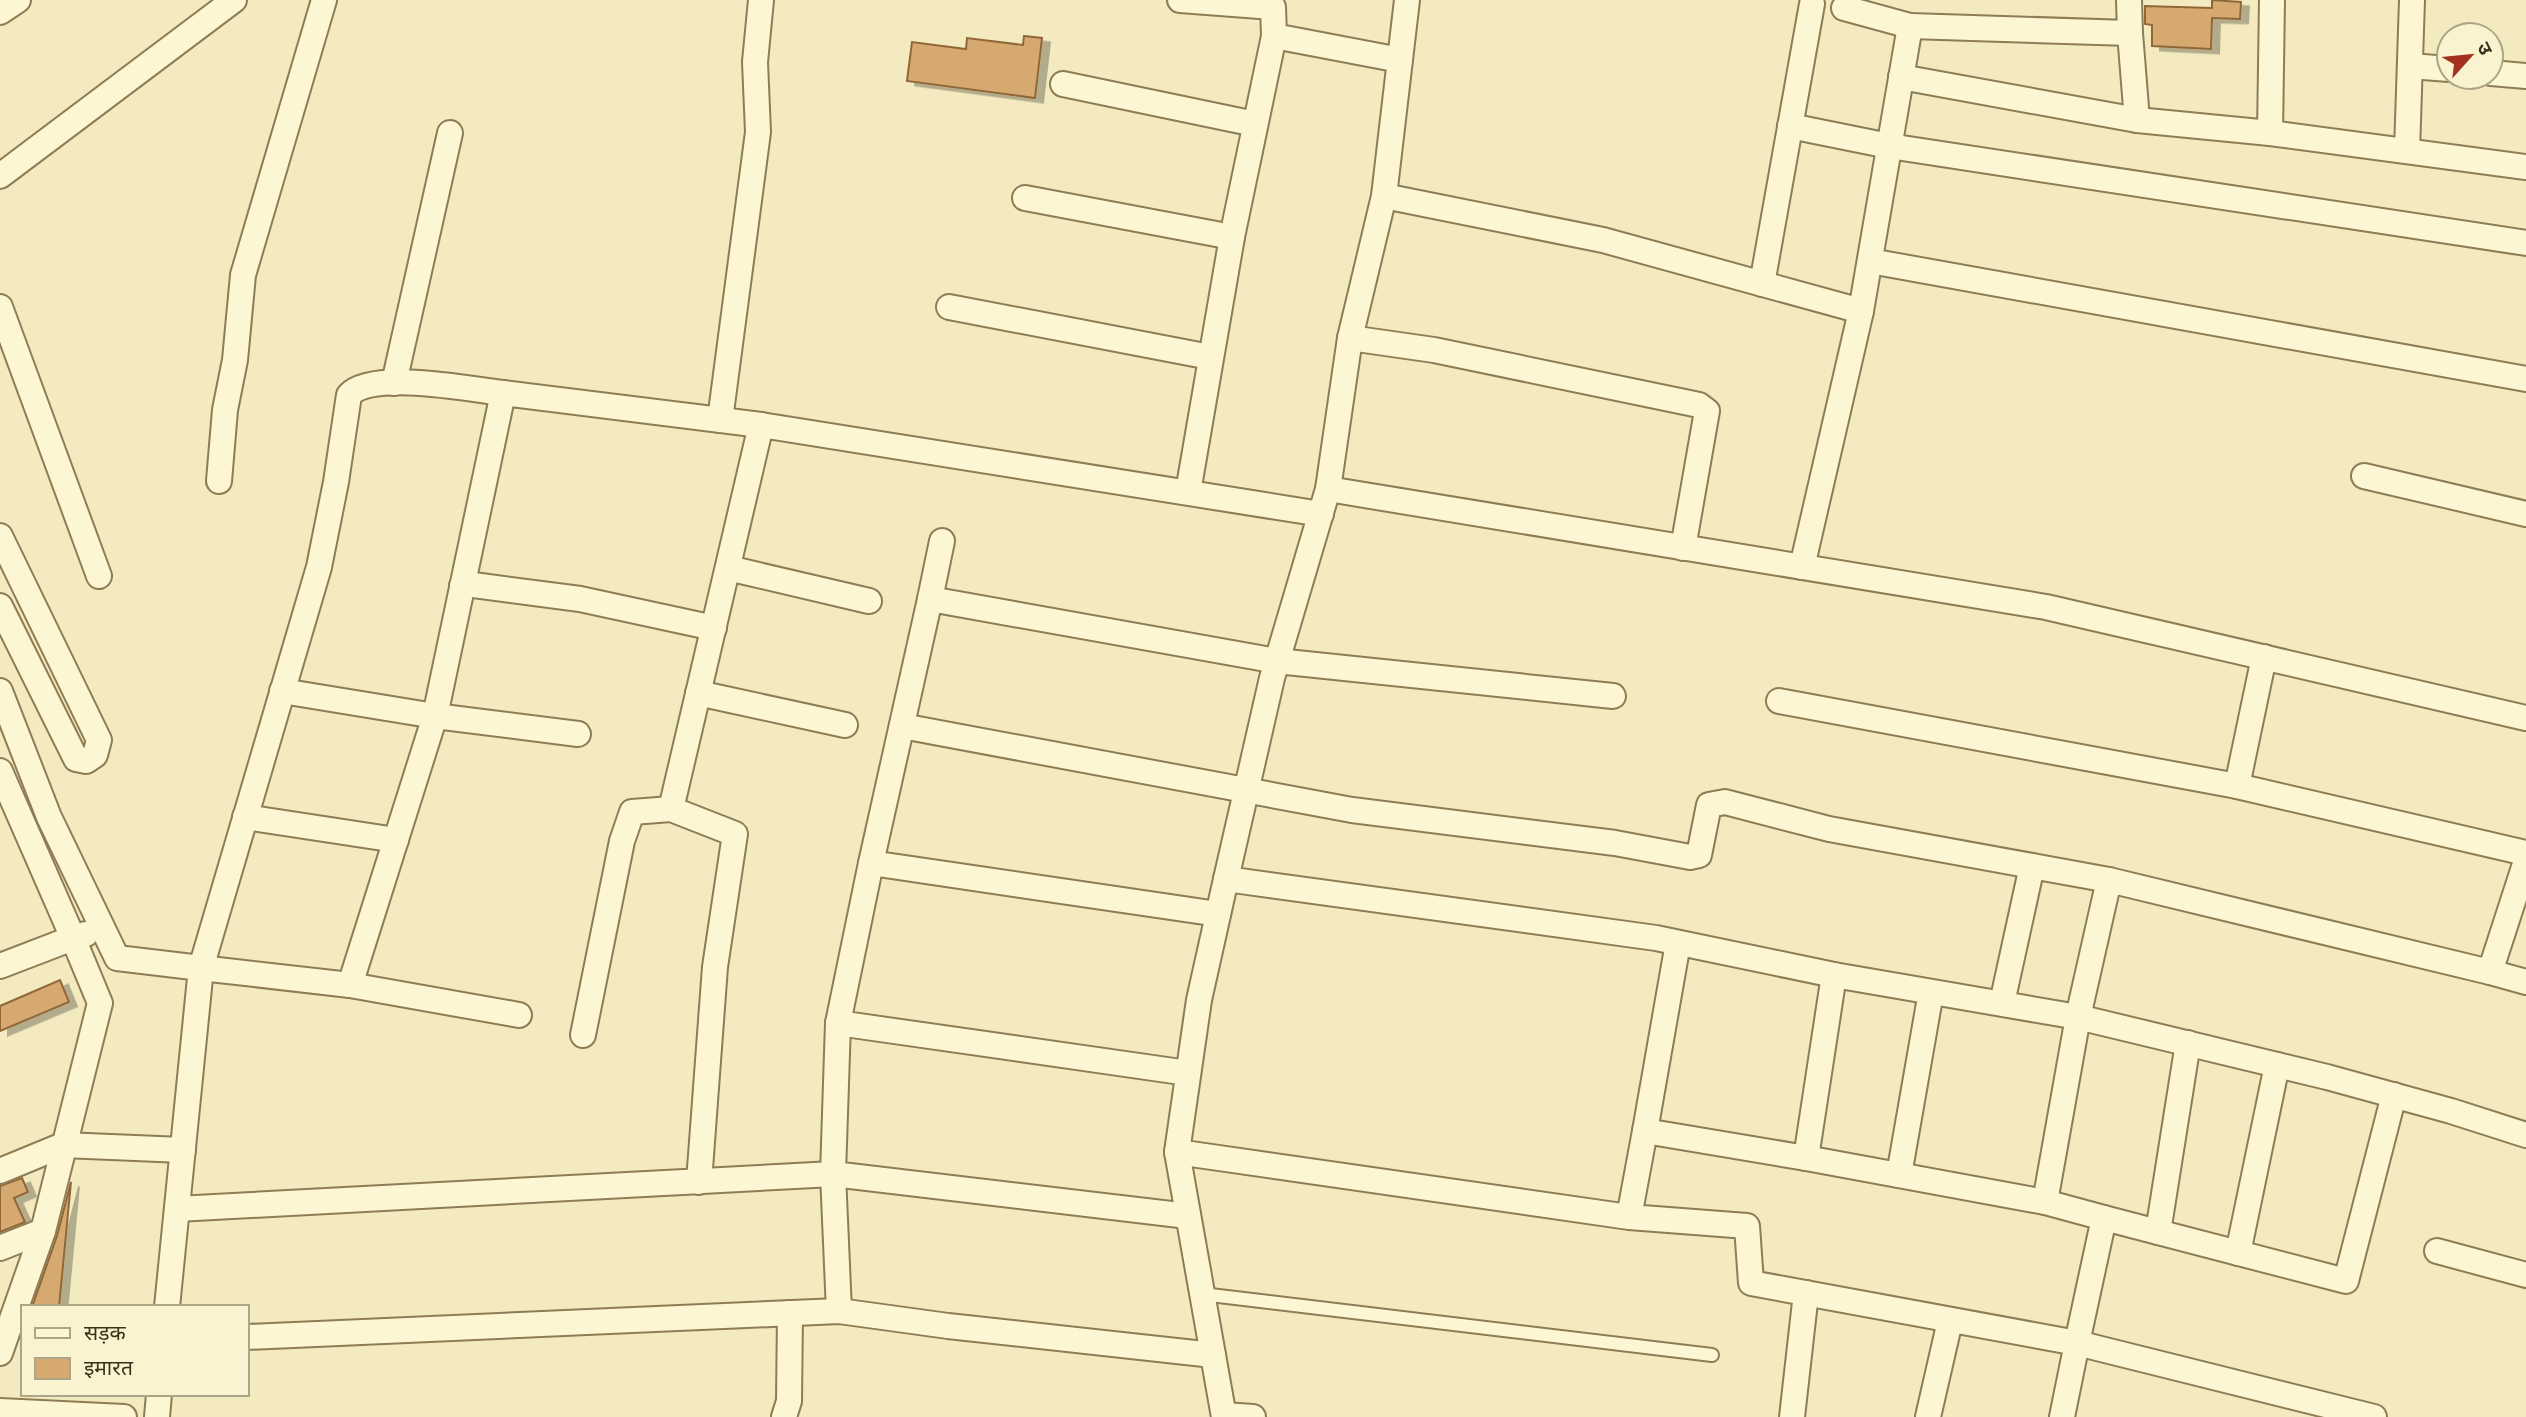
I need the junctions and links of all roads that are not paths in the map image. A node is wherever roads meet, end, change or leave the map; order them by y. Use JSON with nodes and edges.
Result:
{"nodes":[{"id":1,"x":18,"y":0,"type":"edge"},
{"id":2,"x":234,"y":0,"type":"edge"},
{"id":3,"x":324,"y":0,"type":"edge"},
{"id":4,"x":761,"y":0,"type":"edge"},
{"id":5,"x":1180,"y":0,"type":"edge"},
{"id":6,"x":1407,"y":0,"type":"edge"},
{"id":7,"x":2129,"y":0,"type":"edge"},
{"id":8,"x":2272,"y":0,"type":"edge"},
{"id":9,"x":2412,"y":0,"type":"edge"},
{"id":10,"x":1804,"y":2,"type":"edge"},
{"id":11,"x":1274,"y":3,"type":"edge"},
{"id":12,"x":1844,"y":4,"type":"edge"},
{"id":13,"x":0,"y":12,"type":"edge"},
{"id":14,"x":1910,"y":26,"type":"junction"},
{"id":15,"x":2130,"y":33,"type":"junction"},
{"id":16,"x":1274,"y":36,"type":"junction"},
{"id":17,"x":1400,"y":60,"type":"junction"},
{"id":18,"x":2410,"y":66,"type":"junction"},
{"id":19,"x":2435,"y":68,"type":"edge"},
{"id":20,"x":2505,"y":74,"type":"edge"},
{"id":21,"x":2526,"y":76,"type":"edge"},
{"id":22,"x":1901,"y":77,"type":"junction"},
{"id":23,"x":1063,"y":84,"type":"dead end"},
{"id":24,"x":2137,"y":120,"type":"junction"},
{"id":25,"x":1255,"y":124,"type":"junction"},
{"id":26,"x":1790,"y":126,"type":"junction"},
{"id":27,"x":450,"y":133,"type":"dead end"},
{"id":28,"x":2270,"y":133,"type":"junction"},
{"id":29,"x":1889,"y":146,"type":"junction"},
{"id":30,"x":2407,"y":151,"type":"junction"},
{"id":31,"x":2526,"y":167,"type":"edge"},
{"id":32,"x":0,"y":176,"type":"edge"},
{"id":33,"x":1384,"y":196,"type":"junction"},
{"id":34,"x":1025,"y":198,"type":"dead end"},
{"id":35,"x":1232,"y":237,"type":"junction"},
{"id":36,"x":2526,"y":243,"type":"edge"},
{"id":37,"x":1870,"y":261,"type":"junction"},
{"id":38,"x":1762,"y":284,"type":"junction"},
{"id":39,"x":0,"y":307,"type":"edge"},
{"id":40,"x":949,"y":307,"type":"dead end"},
{"id":41,"x":1861,"y":311,"type":"junction"},
{"id":42,"x":1350,"y":338,"type":"junction"},
{"id":43,"x":1210,"y":357,"type":"junction"},
{"id":44,"x":2526,"y":379,"type":"edge"},
{"id":45,"x":394,"y":383,"type":"junction"},
{"id":46,"x":503,"y":393,"type":"junction"},
{"id":47,"x":720,"y":420,"type":"junction"},
{"id":48,"x":761,"y":425,"type":"junction"},
{"id":49,"x":2364,"y":476,"type":"dead end"},
{"id":50,"x":219,"y":481,"type":"dead end"},
{"id":51,"x":1328,"y":489,"type":"junction"},
{"id":52,"x":1188,"y":492,"type":"junction"},
{"id":53,"x":1321,"y":514,"type":"junction"},
{"id":54,"x":2526,"y":514,"type":"edge"},
{"id":55,"x":0,"y":536,"type":"edge"},
{"id":56,"x":942,"y":541,"type":"dead end"},
{"id":57,"x":1684,"y":548,"type":"junction"},
{"id":58,"x":1802,"y":567,"type":"junction"},
{"id":59,"x":728,"y":568,"type":"junction"},
{"id":60,"x":99,"y":576,"type":"dead end"},
{"id":61,"x":462,"y":586,"type":"junction"},
{"id":62,"x":930,"y":599,"type":"junction"},
{"id":63,"x":869,"y":601,"type":"dead end"},
{"id":64,"x":0,"y":606,"type":"edge"},
{"id":65,"x":713,"y":628,"type":"junction"},
{"id":66,"x":2264,"y":657,"type":"junction"},
{"id":67,"x":1277,"y":661,"type":"junction"},
{"id":68,"x":0,"y":691,"type":"edge"},
{"id":69,"x":282,"y":691,"type":"junction"},
{"id":70,"x":698,"y":693,"type":"junction"},
{"id":71,"x":1613,"y":696,"type":"dead end"},
{"id":72,"x":1779,"y":701,"type":"dead end"},
{"id":73,"x":435,"y":716,"type":"junction"},
{"id":74,"x":2526,"y":718,"type":"edge"},
{"id":75,"x":845,"y":725,"type":"dead end"},
{"id":76,"x":902,"y":726,"type":"junction"},
{"id":77,"x":578,"y":734,"type":"dead end"},
{"id":78,"x":0,"y":771,"type":"edge"},
{"id":79,"x":2237,"y":786,"type":"junction"},
{"id":80,"x":1248,"y":789,"type":"junction"},
{"id":81,"x":671,"y":809,"type":"junction"},
{"id":82,"x":245,"y":817,"type":"junction"},
{"id":83,"x":396,"y":840,"type":"junction"},
{"id":84,"x":2526,"y":853,"type":"edge"},
{"id":85,"x":2526,"y":861,"type":"edge"},
{"id":86,"x":871,"y":863,"type":"junction"},
{"id":87,"x":2032,"y":866,"type":"junction"},
{"id":88,"x":1226,"y":879,"type":"junction"},
{"id":89,"x":2109,"y":880,"type":"junction"},
{"id":90,"x":1218,"y":914,"type":"junction"},
{"id":91,"x":103,"y":928,"type":"junction"},
{"id":92,"x":73,"y":938,"type":"junction"},
{"id":93,"x":1678,"y":943,"type":"junction"},
{"id":94,"x":0,"y":966,"type":"edge"},
{"id":95,"x":201,"y":968,"type":"junction"},
{"id":96,"x":2490,"y":972,"type":"junction"},
{"id":97,"x":1834,"y":975,"type":"junction"},
{"id":98,"x":2526,"y":982,"type":"edge"},
{"id":99,"x":351,"y":985,"type":"junction"},
{"id":100,"x":1931,"y":992,"type":"junction"},
{"id":101,"x":2002,"y":1003,"type":"junction"},
{"id":102,"x":519,"y":1015,"type":"dead end"},
{"id":103,"x":2078,"y":1017,"type":"junction"},
{"id":104,"x":838,"y":1023,"type":"junction"},
{"id":105,"x":583,"y":1035,"type":"dead end"},
{"id":106,"x":2188,"y":1043,"type":"junction"},
{"id":107,"x":2277,"y":1065,"type":"junction"},
{"id":108,"x":1188,"y":1073,"type":"junction"},
{"id":109,"x":2394,"y":1095,"type":"junction"},
{"id":110,"x":1644,"y":1131,"type":"junction"},
{"id":111,"x":2526,"y":1135,"type":"edge"},
{"id":112,"x":63,"y":1145,"type":"junction"},
{"id":113,"x":183,"y":1150,"type":"junction"},
{"id":114,"x":1177,"y":1152,"type":"junction"},
{"id":115,"x":1807,"y":1158,"type":"junction"},
{"id":116,"x":0,"y":1171,"type":"edge"},
{"id":117,"x":834,"y":1174,"type":"junction"},
{"id":118,"x":1899,"y":1175,"type":"junction"},
{"id":119,"x":699,"y":1182,"type":"junction"},
{"id":120,"x":2045,"y":1202,"type":"junction"},
{"id":121,"x":177,"y":1209,"type":"junction"},
{"id":122,"x":1188,"y":1216,"type":"junction"},
{"id":123,"x":1629,"y":1217,"type":"junction"},
{"id":124,"x":2104,"y":1218,"type":"junction"},
{"id":125,"x":43,"y":1231,"type":"junction"},
{"id":126,"x":2158,"y":1233,"type":"junction"},
{"id":127,"x":0,"y":1248,"type":"edge"},
{"id":128,"x":2437,"y":1251,"type":"dead end"},
{"id":129,"x":2238,"y":1253,"type":"junction"},
{"id":130,"x":2526,"y":1275,"type":"edge"},
{"id":131,"x":1806,"y":1293,"type":"junction"},
{"id":132,"x":1202,"y":1294,"type":"junction"},
{"id":133,"x":167,"y":1305,"type":"edge"},
{"id":134,"x":839,"y":1311,"type":"junction"},
{"id":135,"x":790,"y":1313,"type":"junction"},
{"id":136,"x":1950,"y":1321,"type":"junction"},
{"id":137,"x":248,"y":1337,"type":"edge"},
{"id":138,"x":2077,"y":1343,"type":"junction"},
{"id":139,"x":0,"y":1353,"type":"edge"},
{"id":140,"x":1213,"y":1355,"type":"junction"},
{"id":141,"x":1712,"y":1355,"type":"dead end"},
{"id":142,"x":159,"y":1396,"type":"edge"},
{"id":143,"x":0,"y":1411,"type":"edge"},
{"id":144,"x":1224,"y":1416,"type":"edge"},
{"id":145,"x":124,"y":1417,"type":"edge"},
{"id":146,"x":157,"y":1417,"type":"edge"},
{"id":147,"x":784,"y":1417,"type":"edge"},
{"id":148,"x":1253,"y":1417,"type":"edge"},
{"id":149,"x":1792,"y":1417,"type":"edge"},
{"id":150,"x":1928,"y":1417,"type":"edge"},
{"id":151,"x":2062,"y":1417,"type":"edge"},
{"id":152,"x":2374,"y":1417,"type":"edge"}],
"edges":[{"from":1,"to":13,"type":"street"},
{"from":2,"to":32,"type":"street"},
{"from":3,"to":50,"type":"street"},
{"from":4,"to":47,"type":"street"},
{"from":5,"to":11,"type":"street"},
{"from":6,"to":17,"type":"street"},
{"from":7,"to":15,"type":"street"},
{"from":8,"to":28,"type":"street"},
{"from":9,"to":18,"type":"street"},
{"from":10,"to":12,"type":"street"},
{"from":10,"to":26,"type":"street"},
{"from":11,"to":16,"type":"street"},
{"from":12,"to":14,"type":"street"},
{"from":14,"to":15,"type":"street"},
{"from":14,"to":22,"type":"street"},
{"from":15,"to":24,"type":"street"},
{"from":16,"to":17,"type":"street"},
{"from":16,"to":25,"type":"street"},
{"from":17,"to":33,"type":"street"},
{"from":18,"to":19,"type":"street"},
{"from":18,"to":30,"type":"street"},
{"from":20,"to":21,"type":"street"},
{"from":22,"to":24,"type":"street"},
{"from":22,"to":29,"type":"street"},
{"from":23,"to":25,"type":"street"},
{"from":24,"to":28,"type":"street"},
{"from":25,"to":35,"type":"street"},
{"from":26,"to":29,"type":"street"},
{"from":26,"to":38,"type":"street"},
{"from":27,"to":45,"type":"street"},
{"from":28,"to":30,"type":"street"},
{"from":29,"to":36,"type":"street"},
{"from":29,"to":37,"type":"street"},
{"from":30,"to":31,"type":"street"},
{"from":33,"to":38,"type":"street"},
{"from":33,"to":42,"type":"street"},
{"from":34,"to":35,"type":"street"},
{"from":35,"to":43,"type":"street"},
{"from":37,"to":41,"type":"street"},
{"from":37,"to":44,"type":"street"},
{"from":38,"to":41,"type":"street"},
{"from":39,"to":60,"type":"street"},
{"from":40,"to":43,"type":"street"},
{"from":41,"to":58,"type":"street"},
{"from":42,"to":51,"type":"street"},
{"from":42,"to":57,"type":"street"},
{"from":43,"to":52,"type":"street"},
{"from":45,"to":46,"type":"street"},
{"from":45,"to":69,"type":"street"},
{"from":46,"to":47,"type":"street"},
{"from":46,"to":61,"type":"street"},
{"from":47,"to":48,"type":"street"},
{"from":48,"to":52,"type":"street"},
{"from":48,"to":59,"type":"street"},
{"from":49,"to":54,"type":"street"},
{"from":51,"to":53,"type":"street"},
{"from":51,"to":57,"type":"street"},
{"from":52,"to":53,"type":"street"},
{"from":53,"to":67,"type":"street"},
{"from":55,"to":64,"type":"street"},
{"from":56,"to":62,"type":"street"},
{"from":57,"to":58,"type":"street"},
{"from":58,"to":66,"type":"street"},
{"from":59,"to":63,"type":"street"},
{"from":59,"to":65,"type":"street"},
{"from":61,"to":65,"type":"street"},
{"from":61,"to":73,"type":"street"},
{"from":62,"to":67,"type":"street"},
{"from":62,"to":76,"type":"street"},
{"from":65,"to":70,"type":"street"},
{"from":66,"to":74,"type":"street"},
{"from":66,"to":79,"type":"street"},
{"from":67,"to":71,"type":"street"},
{"from":67,"to":80,"type":"street"},
{"from":68,"to":91,"type":"street"},
{"from":69,"to":73,"type":"street"},
{"from":69,"to":82,"type":"street"},
{"from":70,"to":75,"type":"street"},
{"from":70,"to":81,"type":"street"},
{"from":72,"to":79,"type":"street"},
{"from":73,"to":77,"type":"street"},
{"from":73,"to":83,"type":"street"},
{"from":76,"to":80,"type":"street"},
{"from":76,"to":86,"type":"street"},
{"from":78,"to":92,"type":"street"},
{"from":79,"to":84,"type":"street"},
{"from":80,"to":87,"type":"street"},
{"from":80,"to":88,"type":"street"},
{"from":81,"to":105,"type":"street"},
{"from":81,"to":119,"type":"street"},
{"from":82,"to":83,"type":"street"},
{"from":82,"to":95,"type":"street"},
{"from":83,"to":99,"type":"street"},
{"from":85,"to":96,"type":"street"},
{"from":86,"to":90,"type":"street"},
{"from":86,"to":104,"type":"street"},
{"from":87,"to":89,"type":"street"},
{"from":87,"to":101,"type":"street"},
{"from":88,"to":90,"type":"street"},
{"from":88,"to":93,"type":"street"},
{"from":89,"to":96,"type":"street"},
{"from":89,"to":103,"type":"street"},
{"from":90,"to":108,"type":"street"},
{"from":91,"to":92,"type":"street"},
{"from":91,"to":95,"type":"street"},
{"from":92,"to":94,"type":"street"},
{"from":92,"to":112,"type":"street"},
{"from":93,"to":97,"type":"street"},
{"from":93,"to":110,"type":"street"},
{"from":95,"to":99,"type":"street"},
{"from":95,"to":113,"type":"street"},
{"from":96,"to":98,"type":"street"},
{"from":97,"to":100,"type":"street"},
{"from":97,"to":115,"type":"street"},
{"from":99,"to":102,"type":"street"},
{"from":100,"to":101,"type":"street"},
{"from":100,"to":118,"type":"street"},
{"from":101,"to":103,"type":"street"},
{"from":103,"to":106,"type":"street"},
{"from":103,"to":120,"type":"street"},
{"from":104,"to":108,"type":"street"},
{"from":104,"to":117,"type":"street"},
{"from":106,"to":107,"type":"street"},
{"from":106,"to":126,"type":"street"},
{"from":107,"to":109,"type":"street"},
{"from":107,"to":129,"type":"street"},
{"from":108,"to":114,"type":"street"},
{"from":109,"to":111,"type":"street"},
{"from":109,"to":129,"type":"street"},
{"from":110,"to":115,"type":"street"},
{"from":110,"to":123,"type":"street"},
{"from":112,"to":113,"type":"street"},
{"from":112,"to":116,"type":"street"},
{"from":112,"to":125,"type":"street"},
{"from":113,"to":121,"type":"street"},
{"from":114,"to":122,"type":"street"},
{"from":114,"to":123,"type":"street"},
{"from":115,"to":118,"type":"street"},
{"from":117,"to":119,"type":"street"},
{"from":117,"to":122,"type":"street"},
{"from":117,"to":134,"type":"street"},
{"from":118,"to":120,"type":"street"},
{"from":119,"to":121,"type":"street"},
{"from":120,"to":124,"type":"street"},
{"from":121,"to":133,"type":"street"},
{"from":122,"to":132,"type":"street"},
{"from":123,"to":131,"type":"street"},
{"from":124,"to":126,"type":"street"},
{"from":124,"to":138,"type":"street"},
{"from":125,"to":127,"type":"street"},
{"from":125,"to":139,"type":"street"},
{"from":126,"to":129,"type":"street"},
{"from":128,"to":130,"type":"street"},
{"from":131,"to":136,"type":"street"},
{"from":131,"to":149,"type":"street"},
{"from":132,"to":140,"type":"street"},
{"from":132,"to":141,"type":"lane"},
{"from":134,"to":135,"type":"street"},
{"from":134,"to":140,"type":"street"},
{"from":135,"to":137,"type":"street"},
{"from":135,"to":147,"type":"street"},
{"from":136,"to":138,"type":"street"},
{"from":136,"to":150,"type":"street"},
{"from":138,"to":151,"type":"street"},
{"from":138,"to":152,"type":"street"},
{"from":140,"to":144,"type":"street"},
{"from":142,"to":146,"type":"street"},
{"from":143,"to":145,"type":"street"},
{"from":144,"to":148,"type":"street"}]}
